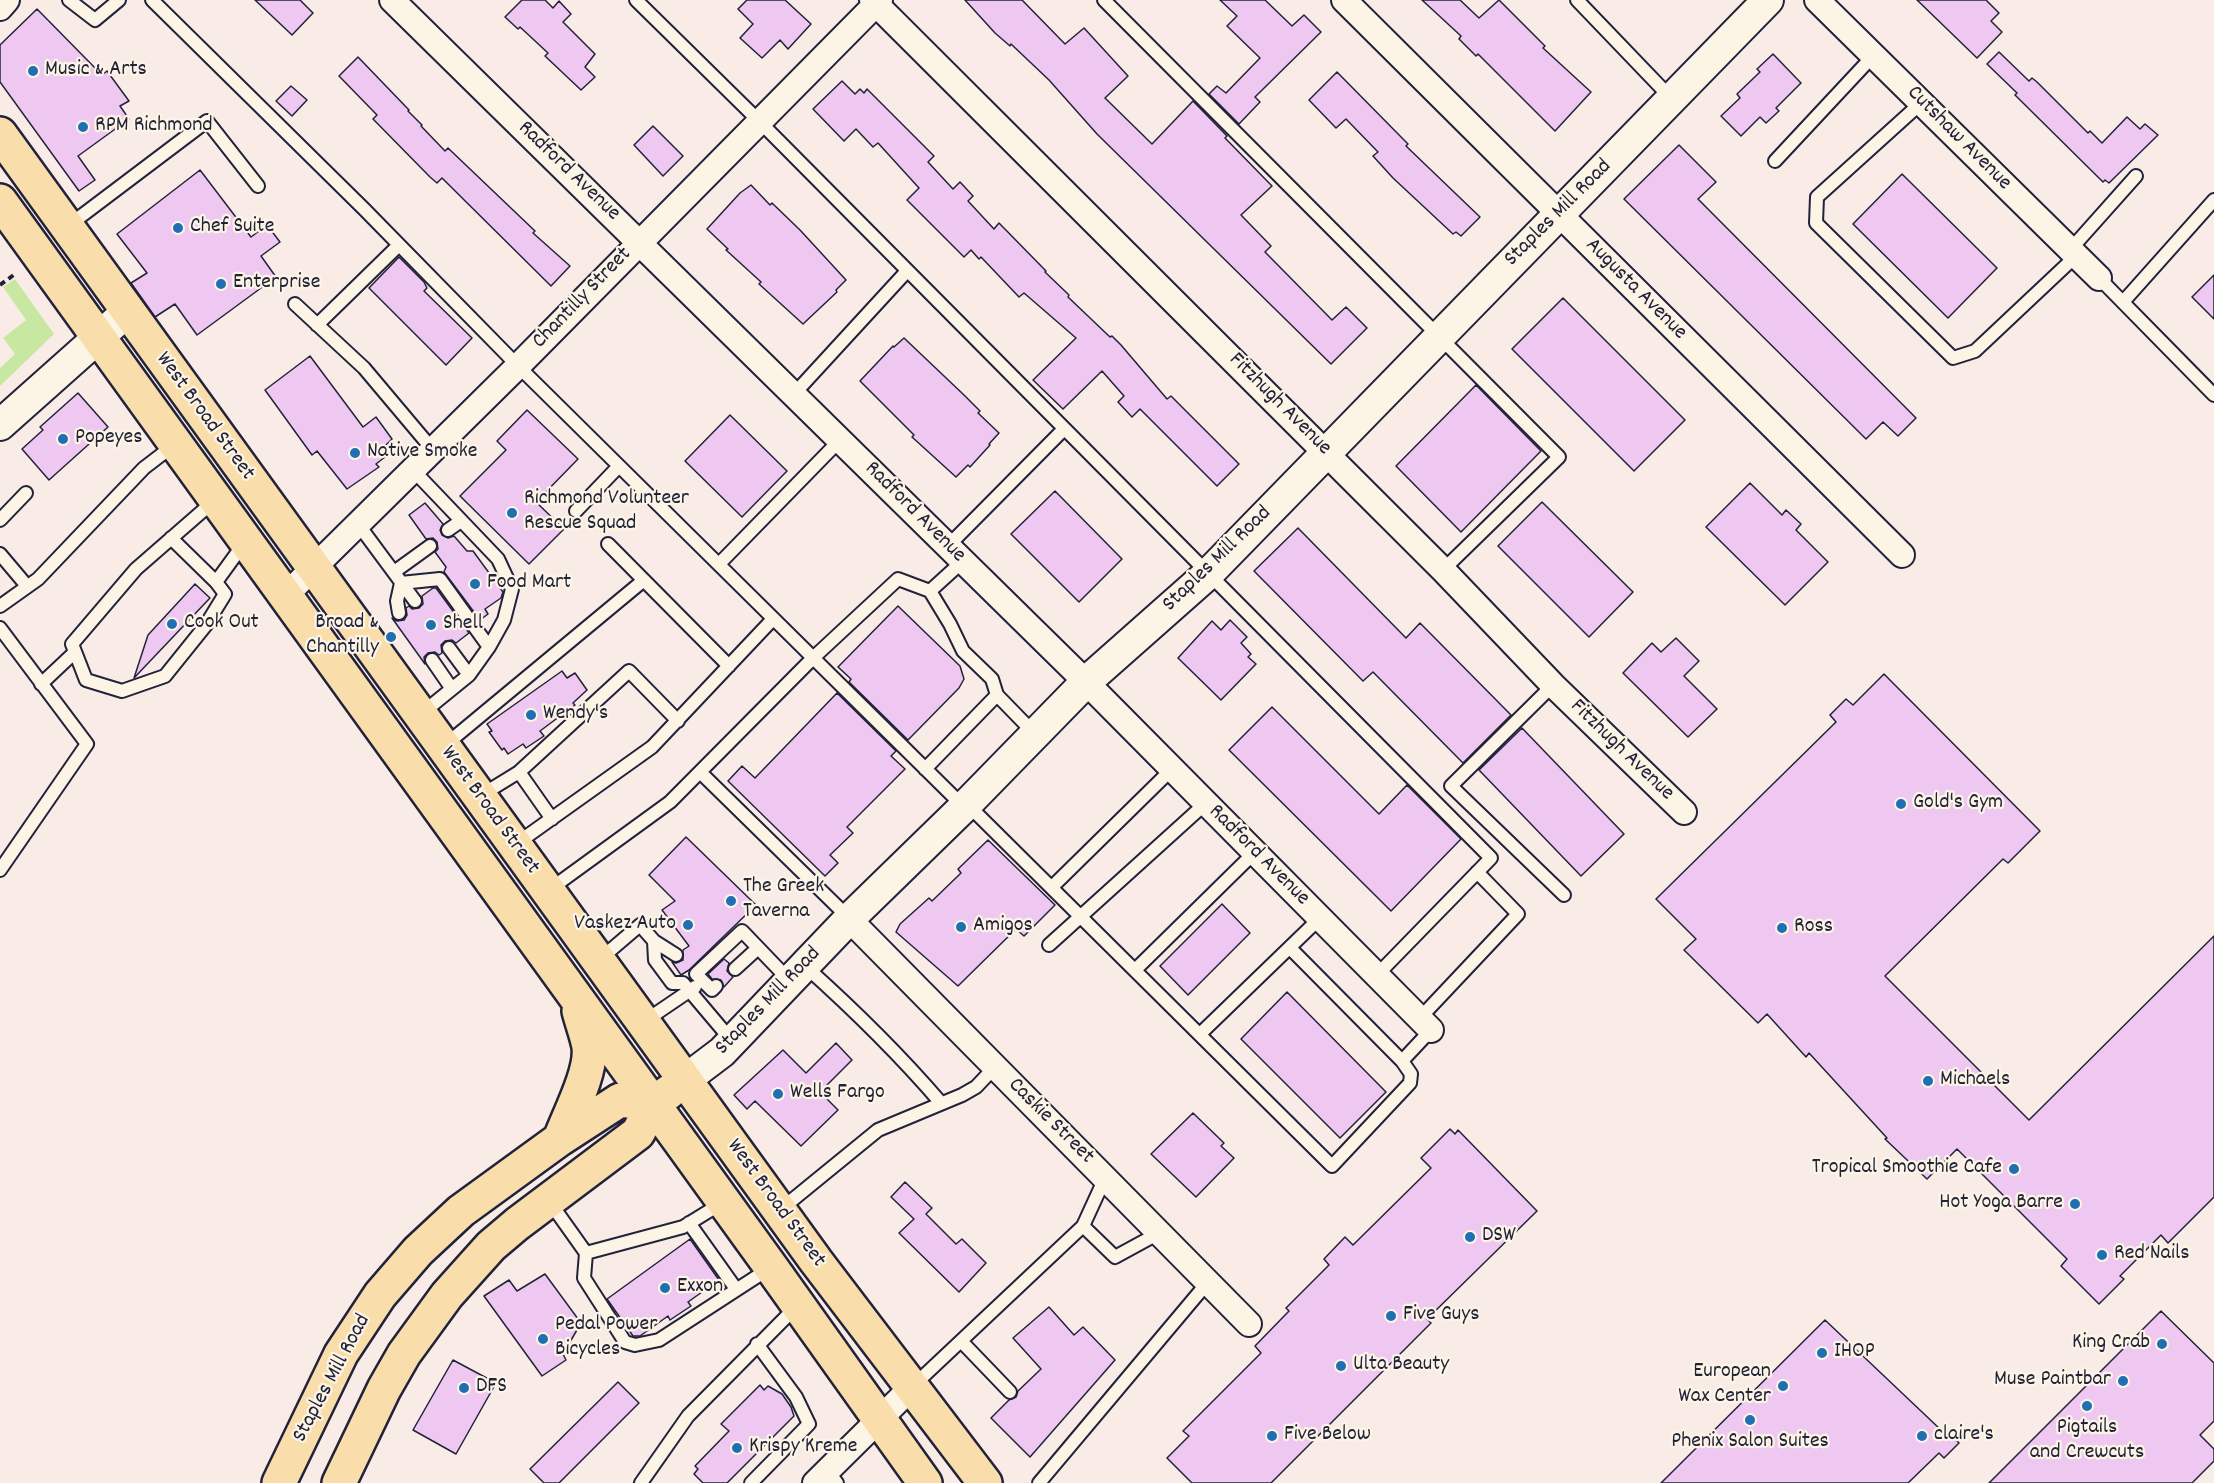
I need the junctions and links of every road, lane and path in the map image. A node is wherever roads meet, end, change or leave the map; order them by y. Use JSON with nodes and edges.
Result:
{"nodes":[{"id":1,"x":7,"y":0,"type":"edge"},
{"id":2,"x":69,"y":0,"type":"edge"},
{"id":3,"x":119,"y":0,"type":"edge"},
{"id":4,"x":152,"y":0,"type":"edge"},
{"id":5,"x":392,"y":0,"type":"edge"},
{"id":6,"x":636,"y":0,"type":"edge"},
{"id":7,"x":1104,"y":0,"type":"edge"},
{"id":8,"x":1344,"y":0,"type":"edge"},
{"id":9,"x":1577,"y":0,"type":"edge"},
{"id":10,"x":1768,"y":0,"type":"edge"},
{"id":11,"x":1817,"y":0,"type":"edge"},
{"id":12,"x":876,"y":1,"type":"edge"},
{"id":13,"x":0,"y":8,"type":"edge"},
{"id":14,"x":1874,"y":56,"type":"junction"},
{"id":15,"x":1672,"y":99,"type":"junction"},
{"id":16,"x":1922,"y":103,"type":"junction"},
{"id":17,"x":759,"y":121,"type":"junction"},
{"id":18,"x":0,"y":134,"type":"edge"},
{"id":19,"x":1774,"y":161,"type":"dead end"},
{"id":20,"x":2136,"y":176,"type":"dead end"},
{"id":21,"x":258,"y":186,"type":"dead end"},
{"id":22,"x":2214,"y":200,"type":"edge"},
{"id":23,"x":0,"y":201,"type":"edge"},
{"id":24,"x":1558,"y":214,"type":"junction"},
{"id":25,"x":67,"y":227,"type":"junction"},
{"id":26,"x":639,"y":242,"type":"junction"},
{"id":27,"x":399,"y":245,"type":"junction"},
{"id":28,"x":2073,"y":253,"type":"junction"},
{"id":29,"x":908,"y":271,"type":"junction"},
{"id":30,"x":15,"y":274,"type":"dead end"},
{"id":31,"x":2098,"y":278,"type":"joint"},
{"id":32,"x":0,"y":285,"type":"edge"},
{"id":33,"x":2123,"y":302,"type":"junction"},
{"id":34,"x":295,"y":303,"type":"dead end"},
{"id":35,"x":129,"y":311,"type":"junction"},
{"id":36,"x":317,"y":325,"type":"junction"},
{"id":37,"x":1438,"y":336,"type":"junction"},
{"id":38,"x":98,"y":338,"type":"junction"},
{"id":39,"x":518,"y":366,"type":"junction"},
{"id":40,"x":794,"y":394,"type":"junction"},
{"id":41,"x":2214,"y":395,"type":"edge"},
{"id":42,"x":0,"y":425,"type":"edge"},
{"id":43,"x":1064,"y":429,"type":"junction"},
{"id":44,"x":840,"y":440,"type":"junction"},
{"id":45,"x":175,"y":444,"type":"junction"},
{"id":46,"x":433,"y":450,"type":"junction"},
{"id":47,"x":1325,"y":452,"type":"junction"},
{"id":48,"x":619,"y":466,"type":"junction"},
{"id":49,"x":413,"y":470,"type":"junction"},
{"id":50,"x":26,"y":493,"type":"dead end"},
{"id":51,"x":215,"y":500,"type":"junction"},
{"id":52,"x":576,"y":511,"type":"dead end"},
{"id":53,"x":0,"y":520,"type":"edge"},
{"id":54,"x":461,"y":521,"type":"junction"},
{"id":55,"x":358,"y":524,"type":"junction"},
{"id":56,"x":448,"y":530,"type":"dead end"},
{"id":57,"x":171,"y":538,"type":"junction"},
{"id":58,"x":245,"y":542,"type":"junction"},
{"id":59,"x":608,"y":544,"type":"dead end"},
{"id":60,"x":430,"y":546,"type":"dead end"},
{"id":61,"x":0,"y":554,"type":"edge"},
{"id":62,"x":956,"y":554,"type":"junction"},
{"id":63,"x":1902,"y":555,"type":"dead end"},
{"id":64,"x":718,"y":564,"type":"junction"},
{"id":65,"x":314,"y":568,"type":"junction"},
{"id":66,"x":1443,"y":570,"type":"junction"},
{"id":67,"x":1208,"y":574,"type":"junction"},
{"id":68,"x":398,"y":578,"type":"junction"},
{"id":69,"x":644,"y":580,"type":"junction"},
{"id":70,"x":216,"y":582,"type":"junction"},
{"id":71,"x":27,"y":586,"type":"junction"},
{"id":72,"x":930,"y":591,"type":"junction"},
{"id":73,"x":285,"y":596,"type":"junction"},
{"id":74,"x":415,"y":602,"type":"dead end"},
{"id":75,"x":0,"y":606,"type":"edge"},
{"id":76,"x":399,"y":613,"type":"dead end"},
{"id":77,"x":773,"y":619,"type":"junction"},
{"id":78,"x":0,"y":628,"type":"edge"},
{"id":79,"x":489,"y":647,"type":"junction"},
{"id":80,"x":449,"y":648,"type":"dead end"},
{"id":81,"x":75,"y":652,"type":"junction"},
{"id":82,"x":813,"y":658,"type":"junction"},
{"id":83,"x":432,"y":660,"type":"dead end"},
{"id":84,"x":729,"y":666,"type":"junction"},
{"id":85,"x":468,"y":675,"type":"junction"},
{"id":86,"x":1086,"y":682,"type":"junction"},
{"id":87,"x":41,"y":684,"type":"junction"},
{"id":88,"x":1553,"y":685,"type":"junction"},
{"id":89,"x":452,"y":689,"type":"junction"},
{"id":90,"x":997,"y":695,"type":"junction"},
{"id":91,"x":420,"y":715,"type":"junction"},
{"id":92,"x":678,"y":721,"type":"junction"},
{"id":93,"x":1035,"y":734,"type":"junction"},
{"id":94,"x":443,"y":746,"type":"junction"},
{"id":95,"x":926,"y":769,"type":"junction"},
{"id":96,"x":1172,"y":769,"type":"junction"},
{"id":97,"x":519,"y":772,"type":"junction"},
{"id":98,"x":700,"y":772,"type":"junction"},
{"id":99,"x":479,"y":797,"type":"junction"},
{"id":100,"x":1206,"y":803,"type":"junction"},
{"id":101,"x":965,"y":805,"type":"junction"},
{"id":102,"x":1684,"y":812,"type":"dead end"},
{"id":103,"x":552,"y":819,"type":"junction"},
{"id":104,"x":514,"y":845,"type":"junction"},
{"id":105,"x":1255,"y":852,"type":"junction"},
{"id":106,"x":0,"y":870,"type":"edge"},
{"id":107,"x":1477,"y":872,"type":"junction"},
{"id":108,"x":1052,"y":887,"type":"junction"},
{"id":109,"x":548,"y":891,"type":"junction"},
{"id":110,"x":1564,"y":895,"type":"dead end"},
{"id":111,"x":1082,"y":915,"type":"junction"},
{"id":112,"x":1320,"y":918,"type":"junction"},
{"id":113,"x":849,"y":919,"type":"junction"},
{"id":114,"x":654,"y":941,"type":"junction"},
{"id":115,"x":1049,"y":945,"type":"dead end"},
{"id":116,"x":758,"y":948,"type":"junction"},
{"id":117,"x":1290,"y":948,"type":"junction"},
{"id":118,"x":676,"y":955,"type":"dead end"},
{"id":119,"x":598,"y":961,"type":"junction"},
{"id":120,"x":735,"y":969,"type":"dead end"},
{"id":121,"x":1135,"y":970,"type":"junction"},
{"id":122,"x":797,"y":973,"type":"junction"},
{"id":123,"x":1377,"y":975,"type":"junction"},
{"id":124,"x":702,"y":980,"type":"junction"},
{"id":125,"x":687,"y":982,"type":"junction"},
{"id":126,"x":716,"y":986,"type":"dead end"},
{"id":127,"x":576,"y":998,"type":"junction"},
{"id":128,"x":643,"y":1023,"type":"junction"},
{"id":129,"x":1425,"y":1024,"type":"junction"},
{"id":130,"x":1200,"y":1034,"type":"junction"},
{"id":131,"x":732,"y":1041,"type":"junction"},
{"id":132,"x":1402,"y":1061,"type":"junction"},
{"id":133,"x":995,"y":1067,"type":"junction"},
{"id":134,"x":685,"y":1080,"type":"junction"},
{"id":135,"x":653,"y":1104,"type":"junction"},
{"id":136,"x":941,"y":1104,"type":"junction"},
{"id":137,"x":560,"y":1139,"type":"junction"},
{"id":138,"x":1105,"y":1178,"type":"junction"},
{"id":139,"x":549,"y":1200,"type":"junction"},
{"id":140,"x":724,"y":1202,"type":"junction"},
{"id":141,"x":780,"y":1210,"type":"junction"},
{"id":142,"x":689,"y":1223,"type":"junction"},
{"id":143,"x":1083,"y":1226,"type":"junction"},
{"id":144,"x":1159,"y":1233,"type":"junction"},
{"id":145,"x":585,"y":1253,"type":"junction"},
{"id":146,"x":771,"y":1267,"type":"junction"},
{"id":147,"x":1208,"y":1282,"type":"junction"},
{"id":148,"x":736,"y":1289,"type":"junction"},
{"id":149,"x":798,"y":1305,"type":"junction"},
{"id":150,"x":1250,"y":1324,"type":"dead end"},
{"id":151,"x":961,"y":1341,"type":"junction"},
{"id":152,"x":758,"y":1344,"type":"junction"},
{"id":153,"x":912,"y":1387,"type":"junction"},
{"id":154,"x":1010,"y":1392,"type":"dead end"},
{"id":155,"x":879,"y":1420,"type":"junction"},
{"id":156,"x":827,"y":1479,"type":"edge"},
{"id":157,"x":279,"y":1483,"type":"edge"},
{"id":158,"x":339,"y":1483,"type":"edge"},
{"id":159,"x":641,"y":1483,"type":"edge"},
{"id":160,"x":751,"y":1483,"type":"edge"},
{"id":161,"x":925,"y":1483,"type":"edge"},
{"id":162,"x":985,"y":1483,"type":"edge"},
{"id":163,"x":1039,"y":1483,"type":"edge"}],
"edges":[{"from":1,"to":13,"type":"street"},
{"from":2,"to":3,"type":"lane"},
{"from":4,"to":27,"type":"lane"},
{"from":5,"to":26,"type":"street","name":"Radford Avenue"},
{"from":6,"to":17,"type":"lane"},
{"from":7,"to":37,"type":"lane"},
{"from":8,"to":24,"type":"street","name":"Augusta Avenue"},
{"from":9,"to":15,"type":"lane"},
{"from":10,"to":15,"type":"street","name":"Staples Mill Road"},
{"from":11,"to":14,"type":"street","name":"Cutshaw Avenue"},
{"from":12,"to":17,"type":"street","name":"Chantilly Street"},
{"from":12,"to":47,"type":"street","name":"Fitzhugh Avenue"},
{"from":14,"to":16,"type":"street","name":"Cutshaw Avenue"},
{"from":14,"to":19,"type":"lane"},
{"from":15,"to":24,"type":"street","name":"Staples Mill Road"},
{"from":16,"to":28,"type":"street","name":"Cutshaw Avenue"},
{"from":16,"to":28,"type":"lane"},
{"from":17,"to":26,"type":"street","name":"Chantilly Street"},
{"from":17,"to":29,"type":"lane"},
{"from":18,"to":25,"type":"main road","name":"West Broad Street"},
{"from":20,"to":28,"type":"lane"},
{"from":21,"to":25,"type":"lane"},
{"from":22,"to":33,"type":"lane"},
{"from":23,"to":38,"type":"main road","name":"West Broad Street"},
{"from":24,"to":37,"type":"street","name":"Staples Mill Road"},
{"from":24,"to":63,"type":"street","name":"Augusta Avenue"},
{"from":25,"to":35,"type":"main road","name":"West Broad Street"},
{"from":26,"to":39,"type":"street","name":"Chantilly Street"},
{"from":26,"to":40,"type":"street","name":"Radford Avenue"},
{"from":27,"to":36,"type":"lane"},
{"from":27,"to":39,"type":"lane"},
{"from":28,"to":31,"type":"street","name":"Cutshaw Avenue"},
{"from":29,"to":40,"type":"lane"},
{"from":29,"to":43,"type":"lane"},
{"from":30,"to":32,"type":"path"},
{"from":31,"to":33,"type":"lane"},
{"from":33,"to":41,"type":"lane"},
{"from":34,"to":36,"type":"lane"},
{"from":35,"to":38,"type":"street"},
{"from":35,"to":65,"type":"main road","name":"West Broad Street"},
{"from":36,"to":46,"type":"lane"},
{"from":37,"to":47,"type":"street","name":"Staples Mill Road"},
{"from":37,"to":66,"type":"lane"},
{"from":38,"to":42,"type":"street"},
{"from":38,"to":45,"type":"main road","name":"West Broad Street"},
{"from":39,"to":46,"type":"street","name":"Chantilly Street"},
{"from":39,"to":48,"type":"lane"},
{"from":40,"to":44,"type":"street","name":"Radford Avenue"},
{"from":43,"to":62,"type":"lane"},
{"from":43,"to":67,"type":"lane"},
{"from":44,"to":62,"type":"street","name":"Radford Avenue"},
{"from":44,"to":64,"type":"lane"},
{"from":45,"to":51,"type":"main road","name":"West Broad Street"},
{"from":45,"to":71,"type":"lane"},
{"from":46,"to":49,"type":"street","name":"Chantilly Street"},
{"from":47,"to":66,"type":"street","name":"Fitzhugh Avenue"},
{"from":47,"to":67,"type":"street","name":"Staples Mill Road"},
{"from":48,"to":52,"type":"lane"},
{"from":48,"to":64,"type":"lane"},
{"from":49,"to":54,"type":"lane"},
{"from":49,"to":55,"type":"street","name":"Chantilly Street"},
{"from":50,"to":53,"type":"lane"},
{"from":51,"to":57,"type":"lane"},
{"from":51,"to":58,"type":"main road","name":"West Broad Street"},
{"from":54,"to":56,"type":"lane"},
{"from":54,"to":79,"type":"lane"},
{"from":55,"to":65,"type":"street","name":"Chantilly Street"},
{"from":55,"to":68,"type":"lane"},
{"from":57,"to":70,"type":"lane"},
{"from":57,"to":81,"type":"lane"},
{"from":58,"to":70,"type":"lane"},
{"from":58,"to":73,"type":"main road","name":"West Broad Street"},
{"from":59,"to":69,"type":"lane"},
{"from":60,"to":68,"type":"lane"},
{"from":61,"to":71,"type":"lane"},
{"from":62,"to":72,"type":"lane"},
{"from":62,"to":86,"type":"street","name":"Radford Avenue"},
{"from":64,"to":77,"type":"lane"},
{"from":65,"to":73,"type":"street","name":"Chantilly Street"},
{"from":65,"to":91,"type":"main road","name":"West Broad Street"},
{"from":66,"to":88,"type":"street","name":"Fitzhugh Avenue"},
{"from":67,"to":86,"type":"street","name":"Staples Mill Road"},
{"from":67,"to":107,"type":"lane"},
{"from":68,"to":74,"type":"lane"},
{"from":68,"to":76,"type":"lane"},
{"from":68,"to":79,"type":"lane"},
{"from":69,"to":84,"type":"lane"},
{"from":69,"to":94,"type":"lane"},
{"from":70,"to":81,"type":"lane"},
{"from":71,"to":75,"type":"lane"},
{"from":72,"to":82,"type":"lane"},
{"from":72,"to":90,"type":"lane"},
{"from":73,"to":127,"type":"main road","name":"West Broad Street"},
{"from":77,"to":82,"type":"lane"},
{"from":77,"to":84,"type":"lane"},
{"from":78,"to":87,"type":"lane"},
{"from":79,"to":85,"type":"lane"},
{"from":80,"to":85,"type":"lane"},
{"from":81,"to":87,"type":"lane"},
{"from":82,"to":95,"type":"lane"},
{"from":82,"to":98,"type":"lane"},
{"from":83,"to":89,"type":"lane"},
{"from":84,"to":92,"type":"lane"},
{"from":85,"to":89,"type":"lane"},
{"from":86,"to":93,"type":"street","name":"Staples Mill Road"},
{"from":86,"to":96,"type":"street","name":"Radford Avenue"},
{"from":87,"to":106,"type":"lane"},
{"from":88,"to":102,"type":"street","name":"Fitzhugh Avenue"},
{"from":88,"to":110,"type":"lane"},
{"from":89,"to":91,"type":"lane"},
{"from":90,"to":93,"type":"lane"},
{"from":90,"to":95,"type":"lane"},
{"from":91,"to":94,"type":"main road","name":"West Broad Street"},
{"from":92,"to":97,"type":"lane"},
{"from":92,"to":103,"type":"lane"},
{"from":93,"to":101,"type":"street","name":"Staples Mill Road"},
{"from":94,"to":99,"type":"main road","name":"West Broad Street"},
{"from":95,"to":101,"type":"lane"},
{"from":96,"to":100,"type":"street","name":"Radford Avenue"},
{"from":96,"to":108,"type":"lane"},
{"from":97,"to":99,"type":"lane"},
{"from":97,"to":103,"type":"lane"},
{"from":98,"to":109,"type":"lane"},
{"from":98,"to":113,"type":"lane"},
{"from":99,"to":104,"type":"main road","name":"West Broad Street"},
{"from":100,"to":105,"type":"street","name":"Radford Avenue"},
{"from":100,"to":111,"type":"lane"},
{"from":101,"to":108,"type":"lane"},
{"from":101,"to":113,"type":"street","name":"Staples Mill Road"},
{"from":103,"to":104,"type":"lane"},
{"from":104,"to":109,"type":"main road","name":"West Broad Street"},
{"from":105,"to":112,"type":"street","name":"Radford Avenue"},
{"from":105,"to":121,"type":"lane"},
{"from":107,"to":123,"type":"lane"},
{"from":107,"to":129,"type":"lane"},
{"from":108,"to":111,"type":"lane"},
{"from":109,"to":119,"type":"main road","name":"West Broad Street"},
{"from":111,"to":115,"type":"lane"},
{"from":111,"to":121,"type":"lane"},
{"from":112,"to":117,"type":"lane"},
{"from":112,"to":123,"type":"street","name":"Radford Avenue"},
{"from":113,"to":122,"type":"street","name":"Staples Mill Road"},
{"from":113,"to":133,"type":"street","name":"Caskie Street"},
{"from":114,"to":118,"type":"lane"},
{"from":114,"to":119,"type":"lane"},
{"from":114,"to":125,"type":"lane"},
{"from":116,"to":120,"type":"lane"},
{"from":116,"to":122,"type":"lane"},
{"from":116,"to":124,"type":"lane"},
{"from":117,"to":130,"type":"lane"},
{"from":117,"to":132,"type":"lane"},
{"from":119,"to":128,"type":"main road","name":"West Broad Street"},
{"from":121,"to":130,"type":"lane"},
{"from":122,"to":131,"type":"street","name":"Staples Mill Road"},
{"from":122,"to":136,"type":"lane"},
{"from":123,"to":129,"type":"street","name":"Radford Avenue"},
{"from":124,"to":125,"type":"lane"},
{"from":124,"to":126,"type":"lane"},
{"from":125,"to":128,"type":"lane"},
{"from":125,"to":131,"type":"lane"},
{"from":127,"to":135,"type":"main road","name":"West Broad Street"},
{"from":127,"to":137,"type":"main road"},
{"from":128,"to":134,"type":"main road","name":"West Broad Street"},
{"from":129,"to":132,"type":"lane"},
{"from":130,"to":132,"type":"lane"},
{"from":131,"to":134,"type":"street","name":"Staples Mill Road"},
{"from":133,"to":136,"type":"lane"},
{"from":133,"to":138,"type":"street","name":"Caskie Street"},
{"from":134,"to":135,"type":"main road","name":"Staples Mill Road"},
{"from":134,"to":141,"type":"main road","name":"West Broad Street"},
{"from":135,"to":137,"type":"main road","name":"Staples Mill Road"},
{"from":135,"to":139,"type":"main road","name":"Staples Mill Road"},
{"from":135,"to":140,"type":"main road","name":"West Broad Street"},
{"from":136,"to":141,"type":"lane"},
{"from":137,"to":157,"type":"main road","name":"Staples Mill Road"},
{"from":138,"to":143,"type":"lane"},
{"from":138,"to":144,"type":"street","name":"Caskie Street"},
{"from":139,"to":145,"type":"lane"},
{"from":139,"to":158,"type":"main road","name":"Staples Mill Road"},
{"from":140,"to":142,"type":"lane"},
{"from":140,"to":146,"type":"main road","name":"West Broad Street"},
{"from":141,"to":153,"type":"main road","name":"West Broad Street"},
{"from":142,"to":145,"type":"lane"},
{"from":142,"to":148,"type":"lane"},
{"from":143,"to":144,"type":"lane"},
{"from":143,"to":151,"type":"lane"},
{"from":144,"to":147,"type":"street","name":"Caskie Street"},
{"from":145,"to":148,"type":"lane"},
{"from":146,"to":148,"type":"lane"},
{"from":146,"to":149,"type":"main road","name":"West Broad Street"},
{"from":147,"to":150,"type":"street","name":"Caskie Street"},
{"from":147,"to":163,"type":"lane"},
{"from":149,"to":152,"type":"lane"},
{"from":149,"to":155,"type":"main road","name":"West Broad Street"},
{"from":151,"to":153,"type":"lane"},
{"from":151,"to":154,"type":"lane"},
{"from":152,"to":159,"type":"lane"},
{"from":152,"to":160,"type":"lane"},
{"from":153,"to":155,"type":"street"},
{"from":153,"to":162,"type":"main road","name":"West Broad Street"},
{"from":155,"to":156,"type":"street"},
{"from":155,"to":161,"type":"main road","name":"West Broad Street"}]}
